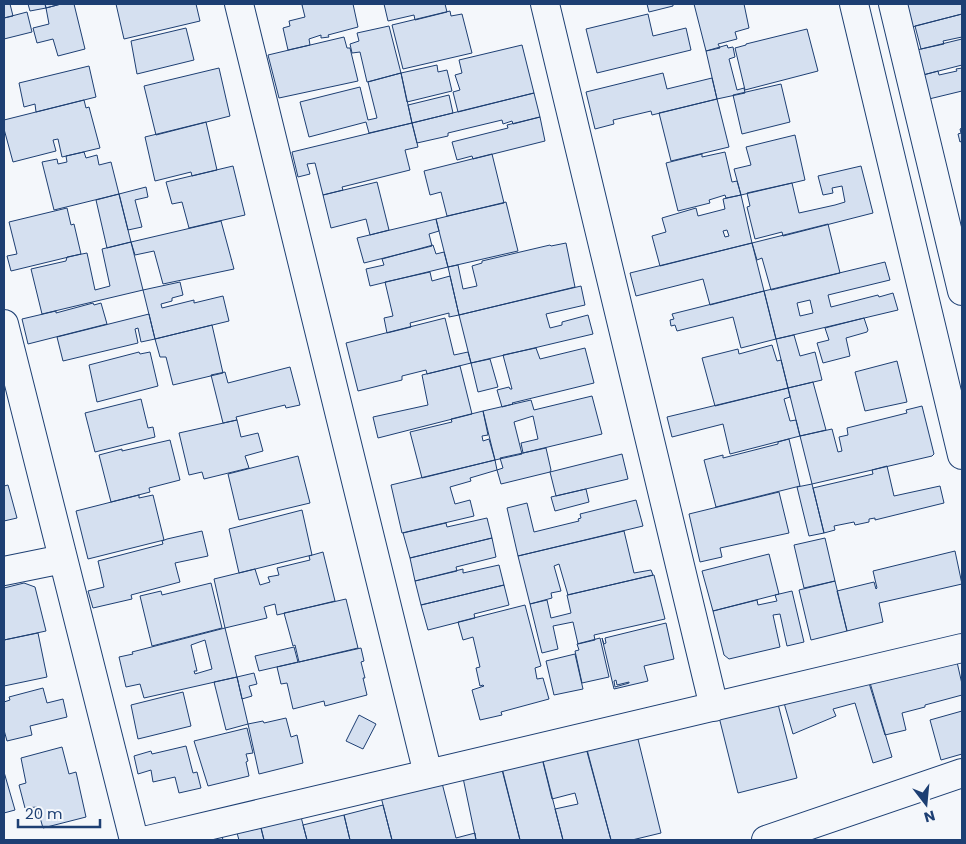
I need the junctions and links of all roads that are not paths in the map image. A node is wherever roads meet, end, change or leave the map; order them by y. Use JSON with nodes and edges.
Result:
{"nodes":[{"id":1,"x":239,"y":4,"type":"edge"},
{"id":2,"x":545,"y":4,"type":"edge"},
{"id":3,"x":854,"y":4,"type":"edge"},
{"id":4,"x":893,"y":4,"type":"edge"},
{"id":5,"x":962,"y":291,"type":"edge"},
{"id":6,"x":4,"y":324,"type":"edge"},
{"id":7,"x":962,"y":455,"type":"edge"},
{"id":8,"x":63,"y":559,"type":"junction"},
{"id":9,"x":4,"y":571,"type":"edge"},
{"id":10,"x":962,"y":648,"type":"edge"},
{"id":11,"x":714,"y":707,"type":"junction"},
{"id":12,"x":962,"y":773,"type":"edge"},
{"id":13,"x":428,"y":774,"type":"junction"},
{"id":14,"x":134,"y":840,"type":"edge"},
{"id":15,"x":148,"y":840,"type":"edge"},
{"id":16,"x":766,"y":840,"type":"edge"}],
"edges":[{"from":1,"to":13,"type":"street"},
{"from":2,"to":11,"type":"street"},
{"from":3,"to":7,"type":"street"},
{"from":4,"to":5,"type":"street"},
{"from":6,"to":8,"type":"street"},
{"from":8,"to":9,"type":"street"},
{"from":8,"to":14,"type":"street"},
{"from":10,"to":11,"type":"street"},
{"from":11,"to":13,"type":"street"},
{"from":12,"to":16,"type":"street"},
{"from":13,"to":15,"type":"street"}]}
